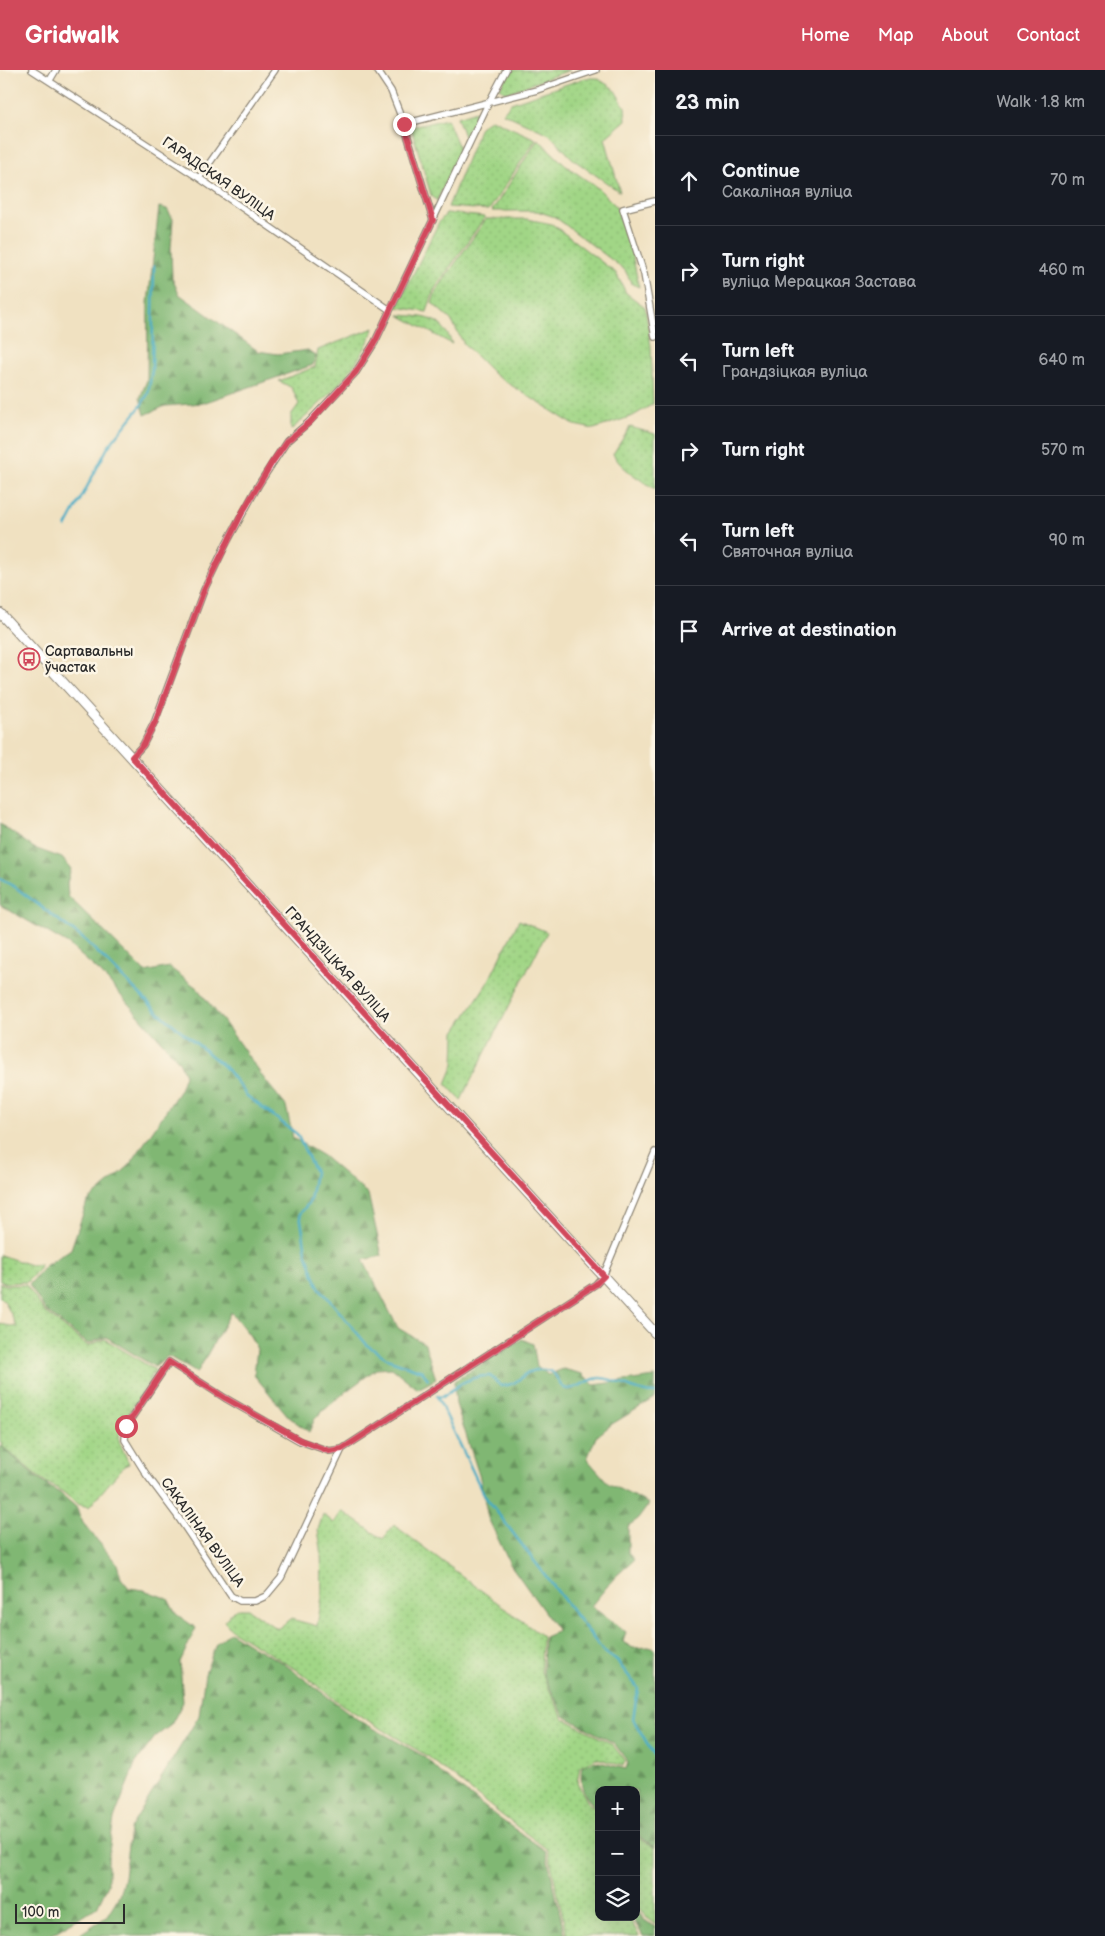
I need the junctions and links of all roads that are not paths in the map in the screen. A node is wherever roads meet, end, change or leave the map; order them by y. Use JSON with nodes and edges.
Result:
{"nodes":[{"id":1,"x":32,"y":70,"type":"edge"},
{"id":2,"x":56,"y":70,"type":"edge"},
{"id":3,"x":275,"y":70,"type":"edge"},
{"id":4,"x":377,"y":70,"type":"edge"},
{"id":5,"x":506,"y":70,"type":"edge"},
{"id":6,"x":596,"y":70,"type":"edge"},
{"id":7,"x":50,"y":80,"type":"junction"},
{"id":8,"x":488,"y":104,"type":"junction"},
{"id":9,"x":404,"y":124,"type":"junction"},
{"id":10,"x":199,"y":178,"type":"junction"},
{"id":11,"x":655,"y":201,"type":"edge"},
{"id":12,"x":433,"y":220,"type":"junction"},
{"id":13,"x":390,"y":310,"type":"junction"},
{"id":14,"x":655,"y":337,"type":"edge"},
{"id":15,"x":0,"y":614,"type":"edge"},
{"id":16,"x":132,"y":757,"type":"junction"},
{"id":17,"x":655,"y":1152,"type":"edge"},
{"id":18,"x":604,"y":1276,"type":"junction"},
{"id":19,"x":655,"y":1332,"type":"edge"},
{"id":20,"x":342,"y":1449,"type":"junction"}],
"edges":[{"from":1,"to":7,"type":"street","name":"ГАРАДСКАЯ ВУЛІЦА"},
{"from":2,"to":7,"type":"street"},
{"from":3,"to":10,"type":"street"},
{"from":4,"to":9,"type":"street"},
{"from":5,"to":8,"type":"street"},
{"from":6,"to":8,"type":"street"},
{"from":7,"to":10,"type":"street","name":"ГАРАДСКАЯ ВУЛІЦА"},
{"from":8,"to":9,"type":"street"},
{"from":8,"to":12,"type":"street"},
{"from":9,"to":12,"type":"street"},
{"from":10,"to":13,"type":"street","name":"ГАРАДСКАЯ ВУЛІЦА"},
{"from":11,"to":14,"type":"street"},
{"from":12,"to":13,"type":"street"},
{"from":13,"to":16,"type":"street"},
{"from":15,"to":16,"type":"main road","name":"ГРАНДЗІЦКАЯ ВУЛІЦА"},
{"from":16,"to":18,"type":"main road","name":"ГРАНДЗІЦКАЯ ВУЛІЦА"},
{"from":17,"to":18,"type":"street"},
{"from":18,"to":19,"type":"main road","name":"ГРАНДЗІЦКАЯ ВУЛІЦА"},
{"from":18,"to":20,"type":"street"},
{"from":20,"to":20,"type":"street","name":"САКАЛІНАЯ ВУЛІЦА"}]}
